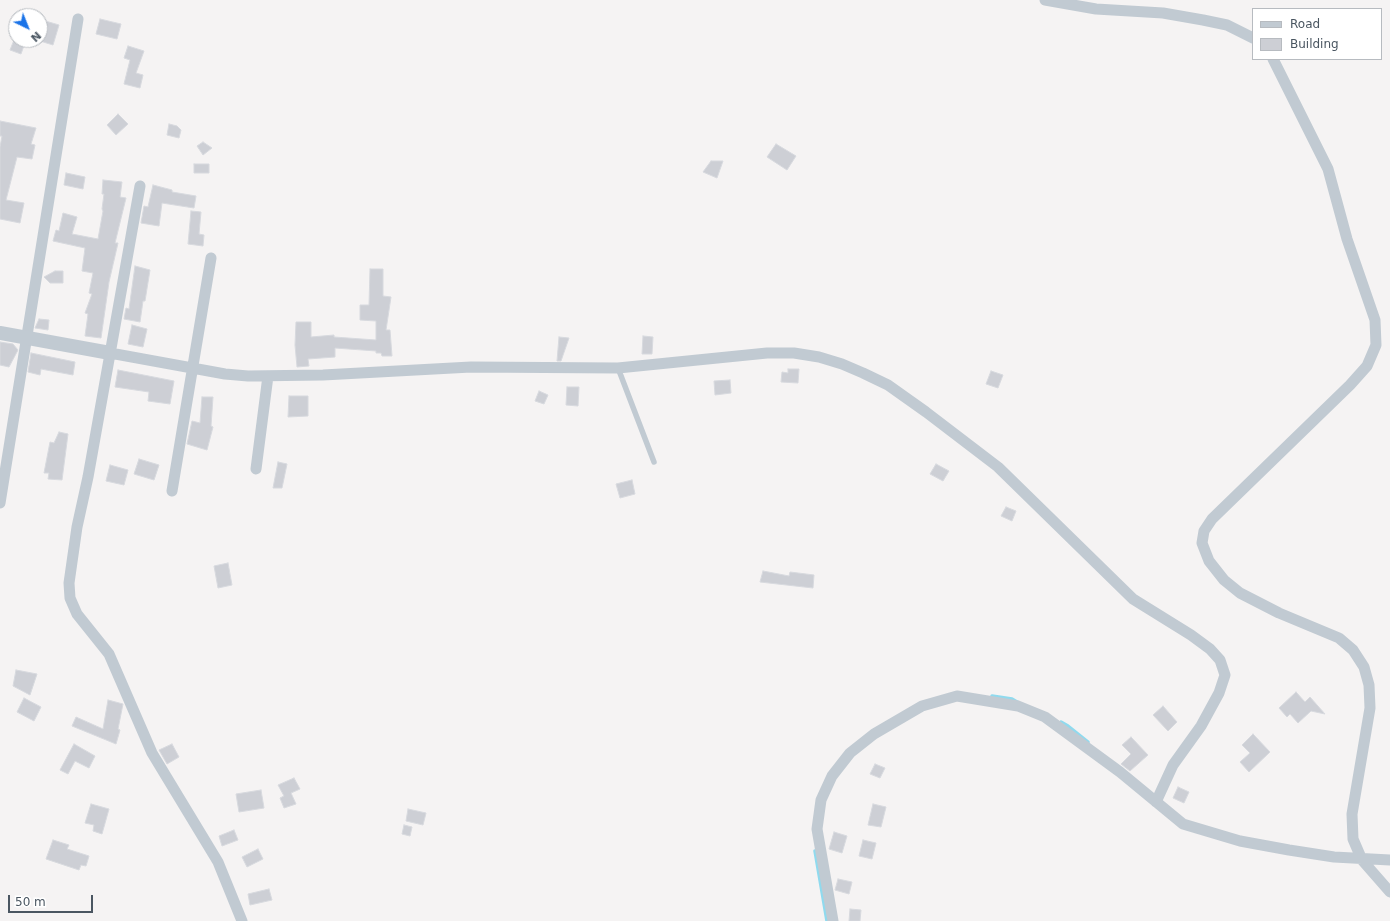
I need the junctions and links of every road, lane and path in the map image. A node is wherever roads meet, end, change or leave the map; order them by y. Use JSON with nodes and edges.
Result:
{"nodes":[{"id":1,"x":1045,"y":0,"type":"edge"},
{"id":2,"x":78,"y":19,"type":"dead end"},
{"id":3,"x":1252,"y":38,"type":"edge"},
{"id":4,"x":1274,"y":60,"type":"edge"},
{"id":5,"x":140,"y":186,"type":"dead end"},
{"id":6,"x":211,"y":258,"type":"dead end"},
{"id":7,"x":0,"y":333,"type":"edge"},
{"id":8,"x":26,"y":338,"type":"junction"},
{"id":9,"x":110,"y":354,"type":"junction"},
{"id":10,"x":191,"y":368,"type":"junction"},
{"id":11,"x":618,"y":368,"type":"junction"},
{"id":12,"x":268,"y":376,"type":"junction"},
{"id":13,"x":0,"y":425,"type":"edge"},
{"id":14,"x":11,"y":427,"type":"junction"},
{"id":15,"x":654,"y":462,"type":"dead end"},
{"id":16,"x":256,"y":469,"type":"dead end"},
{"id":17,"x":172,"y":491,"type":"dead end"},
{"id":18,"x":0,"y":502,"type":"edge"},
{"id":19,"x":1156,"y":802,"type":"junction"},
{"id":20,"x":1362,"y":860,"type":"junction"},
{"id":21,"x":1390,"y":860,"type":"edge"},
{"id":22,"x":1390,"y":892,"type":"edge"},
{"id":23,"x":242,"y":921,"type":"edge"},
{"id":24,"x":833,"y":921,"type":"edge"}],
"edges":[{"from":1,"to":3,"type":"street"},
{"from":2,"to":8,"type":"street"},
{"from":4,"to":20,"type":"street"},
{"from":5,"to":9,"type":"street"},
{"from":6,"to":10,"type":"street"},
{"from":7,"to":8,"type":"street"},
{"from":8,"to":9,"type":"street"},
{"from":8,"to":14,"type":"street"},
{"from":9,"to":10,"type":"street"},
{"from":9,"to":23,"type":"street"},
{"from":10,"to":12,"type":"street"},
{"from":10,"to":17,"type":"street"},
{"from":11,"to":12,"type":"street"},
{"from":11,"to":15,"type":"lane"},
{"from":11,"to":19,"type":"street"},
{"from":12,"to":16,"type":"street"},
{"from":13,"to":14,"type":"street"},
{"from":14,"to":18,"type":"street"},
{"from":19,"to":20,"type":"street"},
{"from":19,"to":24,"type":"street"},
{"from":20,"to":21,"type":"street"},
{"from":20,"to":22,"type":"street"}]}
